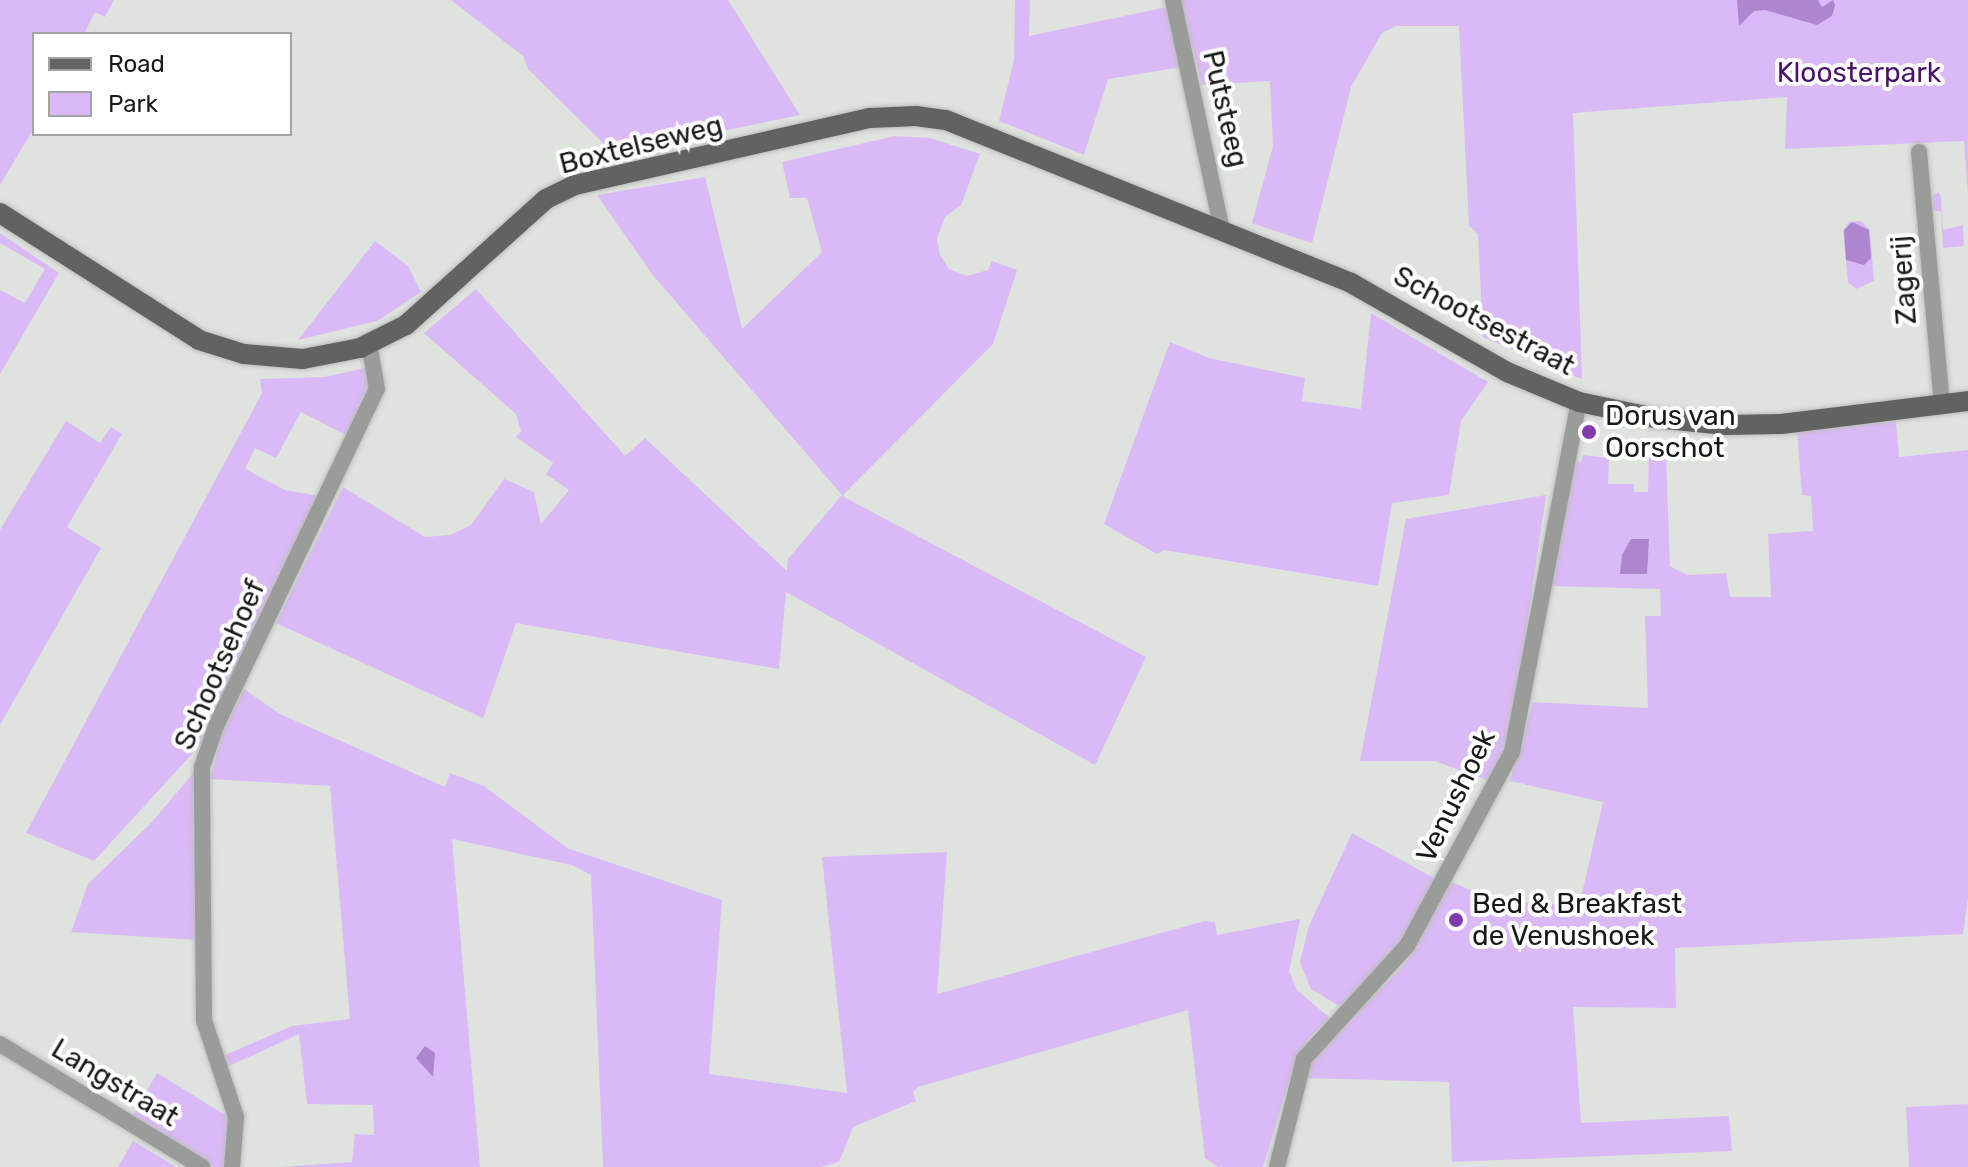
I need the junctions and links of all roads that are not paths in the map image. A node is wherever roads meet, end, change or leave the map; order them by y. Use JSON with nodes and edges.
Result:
{"nodes":[{"id":1,"x":1173,"y":0,"type":"edge"},
{"id":2,"x":1919,"y":152,"type":"dead end"},
{"id":3,"x":0,"y":213,"type":"edge"},
{"id":4,"x":1222,"y":230,"type":"junction"},
{"id":5,"x":369,"y":343,"type":"junction"},
{"id":6,"x":1968,"y":401,"type":"edge"},
{"id":7,"x":1579,"y":402,"type":"junction"},
{"id":8,"x":1942,"y":404,"type":"junction"},
{"id":9,"x":0,"y":1044,"type":"edge"},
{"id":10,"x":202,"y":1167,"type":"edge"},
{"id":11,"x":232,"y":1167,"type":"edge"},
{"id":12,"x":1277,"y":1167,"type":"edge"}],
"edges":[{"from":1,"to":4,"type":"street","name":"Putsteeg"},
{"from":2,"to":8,"type":"street","name":"Zagerij"},
{"from":3,"to":5,"type":"main road","name":"Boxtelseweg"},
{"from":4,"to":5,"type":"main road","name":"Boxtelseweg"},
{"from":4,"to":7,"type":"main road","name":"Schootsestraat"},
{"from":5,"to":11,"type":"street","name":"Schootsehoef"},
{"from":6,"to":8,"type":"main road","name":"Schootsestraat"},
{"from":7,"to":8,"type":"main road","name":"Schootsestraat"},
{"from":7,"to":12,"type":"street","name":"Venushoek"},
{"from":9,"to":10,"type":"street","name":"Langstraat"}]}
